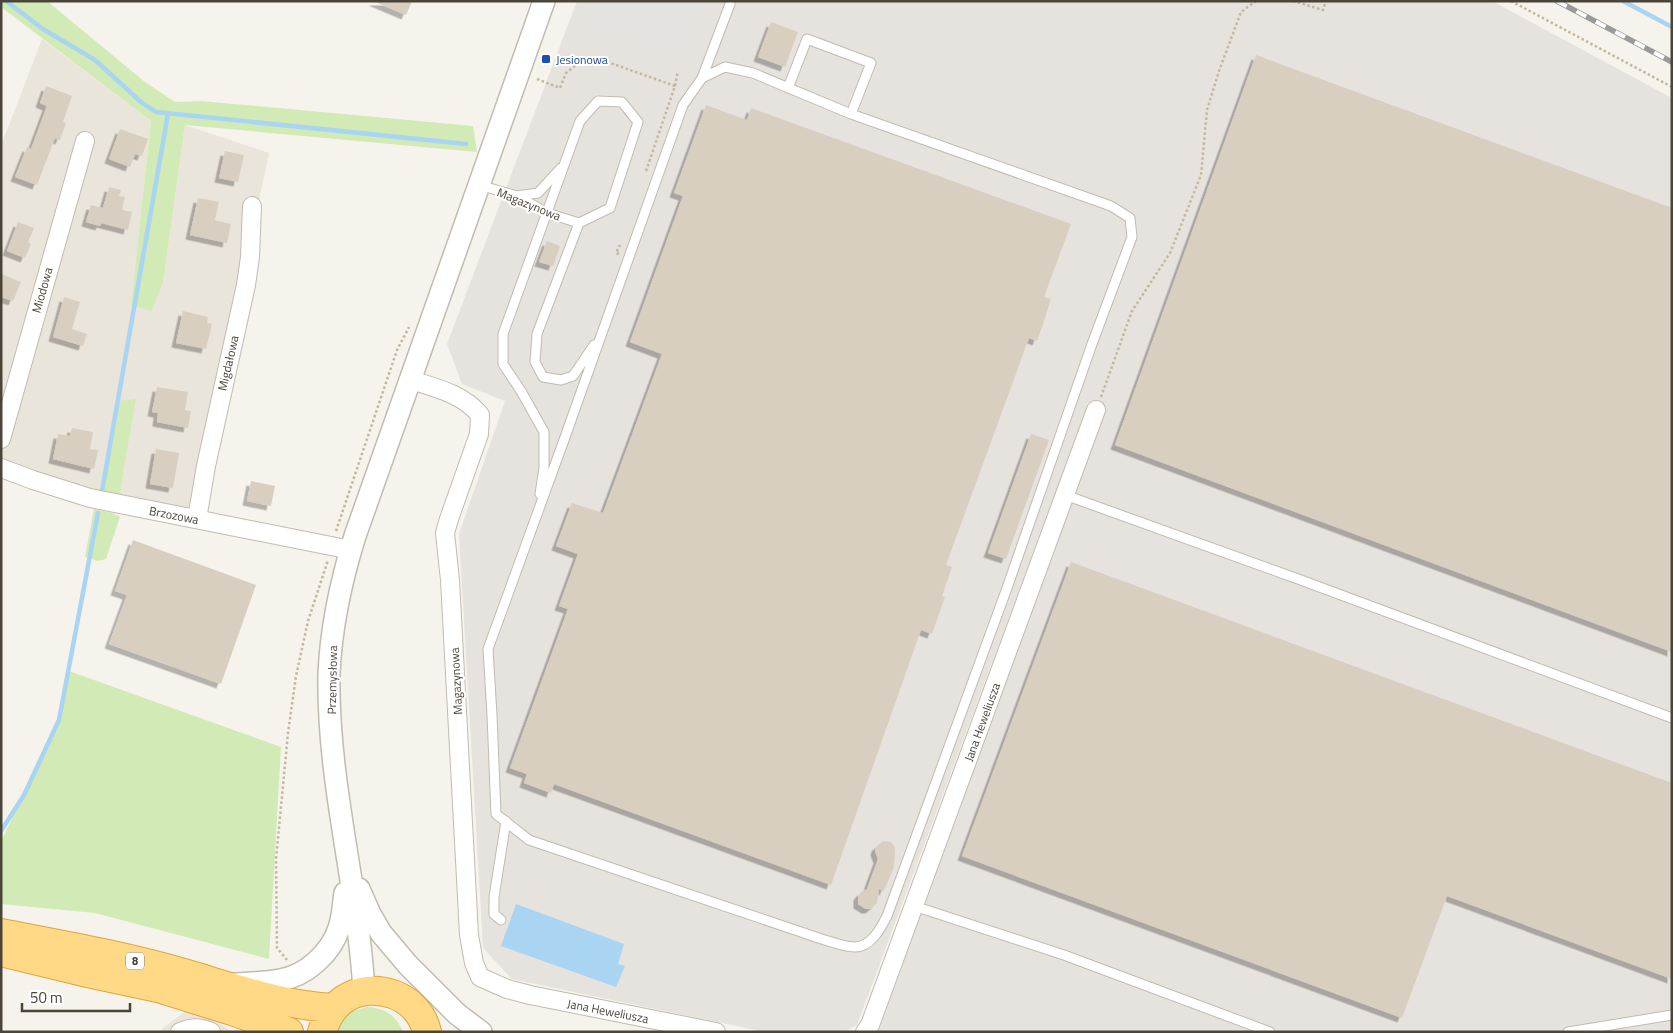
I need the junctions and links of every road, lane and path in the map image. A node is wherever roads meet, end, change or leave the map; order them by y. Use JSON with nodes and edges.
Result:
{"nodes":[{"id":1,"x":544,"y":1,"type":"edge"},
{"id":2,"x":1256,"y":1,"type":"edge"},
{"id":3,"x":1293,"y":1,"type":"edge"},
{"id":4,"x":1326,"y":1,"type":"edge"},
{"id":5,"x":1511,"y":1,"type":"edge"},
{"id":6,"x":730,"y":4,"type":"dead end"},
{"id":7,"x":602,"y":60,"type":"dead end"},
{"id":8,"x":581,"y":61,"type":"dead end"},
{"id":9,"x":702,"y":78,"type":"junction"},
{"id":10,"x":538,"y":80,"type":"dead end"},
{"id":11,"x":675,"y":86,"type":"dead end"},
{"id":12,"x":1672,"y":87,"type":"edge"},
{"id":13,"x":788,"y":88,"type":"junction"},
{"id":14,"x":851,"y":114,"type":"junction"},
{"id":15,"x":85,"y":141,"type":"dead end"},
{"id":16,"x":564,"y":164,"type":"junction"},
{"id":17,"x":479,"y":184,"type":"junction"},
{"id":18,"x":517,"y":196,"type":"junction"},
{"id":19,"x":252,"y":206,"type":"dead end"},
{"id":20,"x":547,"y":213,"type":"junction"},
{"id":21,"x":579,"y":223,"type":"junction"},
{"id":22,"x":602,"y":334,"type":"junction"},
{"id":23,"x":411,"y":380,"type":"junction"},
{"id":24,"x":1096,"y":410,"type":"joint"},
{"id":25,"x":1,"y":439,"type":"edge"},
{"id":26,"x":1,"y":468,"type":"edge"},
{"id":27,"x":1065,"y":495,"type":"junction"},
{"id":28,"x":538,"y":511,"type":"junction"},
{"id":29,"x":197,"y":519,"type":"junction"},
{"id":30,"x":351,"y":550,"type":"junction"},
{"id":31,"x":330,"y":555,"type":"dead end"},
{"id":32,"x":1672,"y":718,"type":"edge"},
{"id":33,"x":506,"y":822,"type":"junction"},
{"id":34,"x":348,"y":863,"type":"junction"},
{"id":35,"x":914,"y":906,"type":"junction"},
{"id":36,"x":501,"y":920,"type":"dead end"},
{"id":37,"x":1,"y":934,"type":"edge"},
{"id":38,"x":1,"y":952,"type":"edge"},
{"id":39,"x":289,"y":962,"type":"dead end"},
{"id":40,"x":224,"y":984,"type":"junction"},
{"id":41,"x":364,"y":991,"type":"junction"},
{"id":42,"x":530,"y":995,"type":"joint"},
{"id":43,"x":334,"y":1008,"type":"junction"},
{"id":44,"x":1672,"y":1015,"type":"edge"},
{"id":45,"x":180,"y":1032,"type":"edge"},
{"id":46,"x":211,"y":1032,"type":"edge"},
{"id":47,"x":289,"y":1032,"type":"edge"},
{"id":48,"x":322,"y":1032,"type":"edge"},
{"id":49,"x":427,"y":1032,"type":"edge"},
{"id":50,"x":481,"y":1032,"type":"edge"},
{"id":51,"x":716,"y":1032,"type":"edge"},
{"id":52,"x":865,"y":1032,"type":"edge"},
{"id":53,"x":1270,"y":1032,"type":"edge"},
{"id":54,"x":1568,"y":1032,"type":"edge"}],
"edges":[{"from":1,"to":17,"type":"street"},
{"from":2,"to":24,"type":"path"},
{"from":3,"to":4,"type":"path"},
{"from":5,"to":12,"type":"path"},
{"from":6,"to":9,"type":"lane"},
{"from":7,"to":11,"type":"path"},
{"from":8,"to":10,"type":"path"},
{"from":9,"to":13,"type":"lane"},
{"from":9,"to":22,"type":"lane"},
{"from":13,"to":14,"type":"lane"},
{"from":13,"to":14,"type":"lane"},
{"from":14,"to":33,"type":"lane"},
{"from":15,"to":25,"type":"street","name":"Miodowa"},
{"from":16,"to":18,"type":"lane"},
{"from":16,"to":20,"type":"lane"},
{"from":16,"to":21,"type":"lane"},
{"from":17,"to":18,"type":"lane","name":"Magazynowa"},
{"from":17,"to":23,"type":"street"},
{"from":18,"to":20,"type":"lane","name":"Magazynowa"},
{"from":19,"to":29,"type":"street","name":"Migdałowa"},
{"from":20,"to":21,"type":"lane","name":"Magazynowa"},
{"from":20,"to":28,"type":"lane"},
{"from":21,"to":22,"type":"lane"},
{"from":22,"to":28,"type":"lane"},
{"from":23,"to":30,"type":"street","name":"Przemysłowa"},
{"from":23,"to":42,"type":"street","name":"Magazynowa"},
{"from":24,"to":27,"type":"street","name":"Jana Heweliusza"},
{"from":26,"to":29,"type":"street","name":"Brzozowa"},
{"from":27,"to":32,"type":"lane"},
{"from":27,"to":35,"type":"street","name":"Jana Heweliusza"},
{"from":28,"to":33,"type":"lane"},
{"from":29,"to":30,"type":"street","name":"Brzozowa"},
{"from":30,"to":34,"type":"street","name":"Przemysłowa"},
{"from":31,"to":39,"type":"path"},
{"from":33,"to":36,"type":"lane"},
{"from":34,"to":40,"type":"street"},
{"from":34,"to":41,"type":"street","name":"Przemysłowa"},
{"from":34,"to":50,"type":"street"},
{"from":35,"to":52,"type":"street","name":"Jana Heweliusza"},
{"from":35,"to":53,"type":"lane"},
{"from":37,"to":40,"type":"highway","number":"8"},
{"from":38,"to":47,"type":"highway","number":"8"},
{"from":40,"to":43,"type":"highway","number":"8"},
{"from":41,"to":43,"type":"highway"},
{"from":41,"to":49,"type":"highway"},
{"from":42,"to":51,"type":"street","name":"Jana Heweliusza"},
{"from":43,"to":48,"type":"highway"},
{"from":44,"to":54,"type":"lane"},
{"from":45,"to":46,"type":"street"}]}
